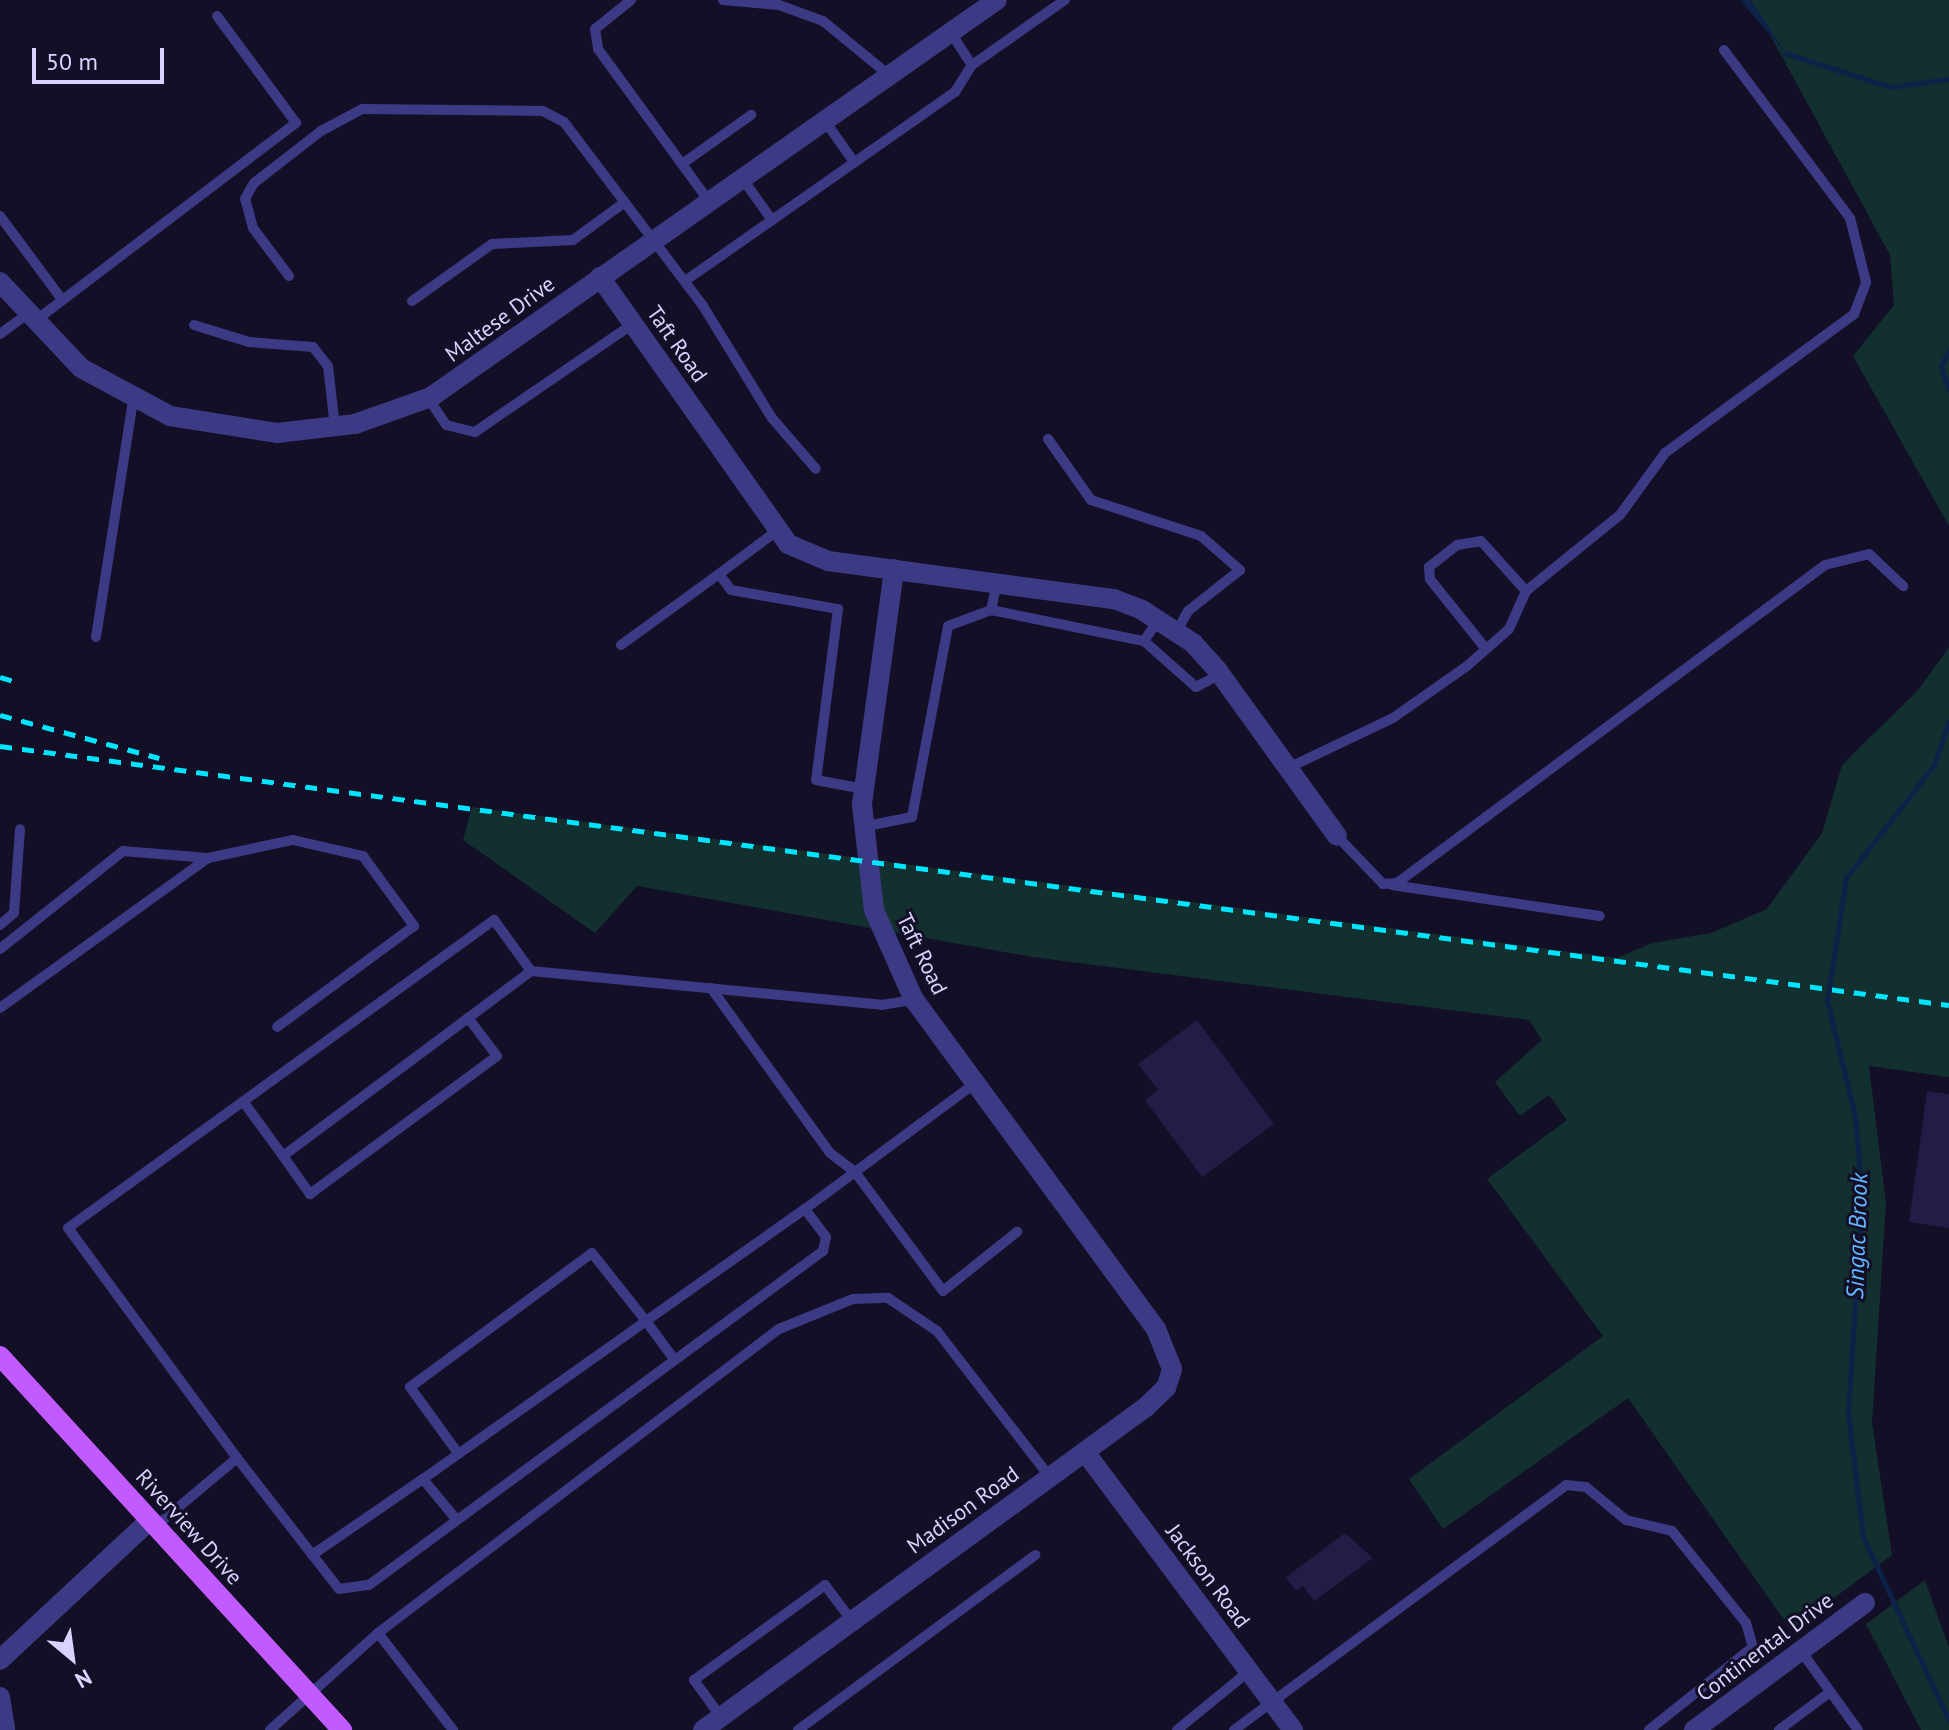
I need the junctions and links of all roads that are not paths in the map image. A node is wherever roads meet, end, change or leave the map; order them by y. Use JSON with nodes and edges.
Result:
{"nodes":[{"id":1,"x":631,"y":0,"type":"edge"},
{"id":2,"x":723,"y":0,"type":"edge"},
{"id":3,"x":997,"y":0,"type":"edge"},
{"id":4,"x":1065,"y":0,"type":"edge"},
{"id":5,"x":973,"y":7,"type":"edge"},
{"id":6,"x":217,"y":16,"type":"dead end"},
{"id":7,"x":951,"y":33,"type":"junction"},
{"id":8,"x":1724,"y":50,"type":"dead end"},
{"id":9,"x":972,"y":65,"type":"junction"},
{"id":10,"x":891,"y":76,"type":"junction"},
{"id":11,"x":751,"y":115,"type":"dead end"},
{"id":12,"x":825,"y":121,"type":"junction"},
{"id":13,"x":854,"y":162,"type":"junction"},
{"id":14,"x":682,"y":164,"type":"junction"},
{"id":15,"x":742,"y":178,"type":"junction"},
{"id":16,"x":709,"y":201,"type":"junction"},
{"id":17,"x":625,"y":202,"type":"junction"},
{"id":18,"x":0,"y":216,"type":"edge"},
{"id":19,"x":772,"y":220,"type":"junction"},
{"id":20,"x":653,"y":240,"type":"junction"},
{"id":21,"x":289,"y":276,"type":"dead end"},
{"id":22,"x":600,"y":277,"type":"junction"},
{"id":23,"x":685,"y":281,"type":"junction"},
{"id":24,"x":0,"y":282,"type":"edge"},
{"id":25,"x":61,"y":298,"type":"junction"},
{"id":26,"x":412,"y":301,"type":"dead end"},
{"id":27,"x":30,"y":319,"type":"junction"},
{"id":28,"x":633,"y":324,"type":"junction"},
{"id":29,"x":194,"y":325,"type":"dead end"},
{"id":30,"x":0,"y":334,"type":"edge"},
{"id":31,"x":428,"y":398,"type":"junction"},
{"id":32,"x":133,"y":400,"type":"junction"},
{"id":33,"x":335,"y":427,"type":"junction"},
{"id":34,"x":1048,"y":439,"type":"dead end"},
{"id":35,"x":816,"y":469,"type":"dead end"},
{"id":36,"x":778,"y":530,"type":"junction"},
{"id":37,"x":894,"y":569,"type":"junction"},
{"id":38,"x":719,"y":574,"type":"junction"},
{"id":39,"x":997,"y":582,"type":"junction"},
{"id":40,"x":1903,"y":586,"type":"dead end"},
{"id":41,"x":1526,"y":591,"type":"junction"},
{"id":42,"x":991,"y":610,"type":"junction"},
{"id":43,"x":1158,"y":619,"type":"junction"},
{"id":44,"x":1177,"y":631,"type":"junction"},
{"id":45,"x":96,"y":637,"type":"dead end"},
{"id":46,"x":1144,"y":641,"type":"junction"},
{"id":47,"x":621,"y":645,"type":"dead end"},
{"id":48,"x":1486,"y":649,"type":"junction"},
{"id":49,"x":1220,"y":674,"type":"junction"},
{"id":50,"x":1290,"y":767,"type":"junction"},
{"id":51,"x":864,"y":789,"type":"junction"},
{"id":52,"x":861,"y":827,"type":"junction"},
{"id":53,"x":20,"y":829,"type":"dead end"},
{"id":54,"x":1337,"y":836,"type":"joint"},
{"id":55,"x":208,"y":858,"type":"junction"},
{"id":56,"x":1390,"y":885,"type":"junction"},
{"id":57,"x":1600,"y":916,"type":"dead end"},
{"id":58,"x":0,"y":925,"type":"edge"},
{"id":59,"x":0,"y":949,"type":"edge"},
{"id":60,"x":531,"y":971,"type":"junction"},
{"id":61,"x":711,"y":988,"type":"junction"},
{"id":62,"x":914,"y":1000,"type":"junction"},
{"id":63,"x":0,"y":1008,"type":"edge"},
{"id":64,"x":468,"y":1018,"type":"junction"},
{"id":65,"x":277,"y":1027,"type":"dead end"},
{"id":66,"x":975,"y":1082,"type":"junction"},
{"id":67,"x":245,"y":1104,"type":"junction"},
{"id":68,"x":283,"y":1156,"type":"junction"},
{"id":69,"x":855,"y":1172,"type":"junction"},
{"id":70,"x":805,"y":1209,"type":"junction"},
{"id":71,"x":1017,"y":1232,"type":"dead end"},
{"id":72,"x":1132,"y":1297,"type":"joint"},
{"id":73,"x":646,"y":1321,"type":"junction"},
{"id":74,"x":0,"y":1356,"type":"edge"},
{"id":75,"x":674,"y":1359,"type":"junction"},
{"id":76,"x":1085,"y":1452,"type":"junction"},
{"id":77,"x":458,"y":1453,"type":"junction"},
{"id":78,"x":237,"y":1458,"type":"junction"},
{"id":79,"x":1050,"y":1477,"type":"junction"},
{"id":80,"x":423,"y":1479,"type":"junction"},
{"id":81,"x":455,"y":1518,"type":"junction"},
{"id":82,"x":153,"y":1523,"type":"junction"},
{"id":83,"x":312,"y":1555,"type":"junction"},
{"id":84,"x":1035,"y":1555,"type":"dead end"},
{"id":85,"x":1865,"y":1603,"type":"dead end"},
{"id":86,"x":852,"y":1621,"type":"junction"},
{"id":87,"x":378,"y":1633,"type":"junction"},
{"id":88,"x":1801,"y":1651,"type":"junction"},
{"id":89,"x":0,"y":1660,"type":"edge"},
{"id":90,"x":1249,"y":1671,"type":"junction"},
{"id":91,"x":306,"y":1691,"type":"junction"},
{"id":92,"x":1830,"y":1692,"type":"junction"},
{"id":93,"x":0,"y":1697,"type":"edge"},
{"id":94,"x":1272,"y":1702,"type":"junction"},
{"id":95,"x":721,"y":1717,"type":"junction"},
{"id":96,"x":334,"y":1727,"type":"edge"},
{"id":97,"x":5,"y":1730,"type":"edge"},
{"id":98,"x":270,"y":1730,"type":"edge"},
{"id":99,"x":453,"y":1730,"type":"edge"},
{"id":100,"x":703,"y":1730,"type":"edge"},
{"id":101,"x":798,"y":1730,"type":"edge"},
{"id":102,"x":1177,"y":1730,"type":"edge"},
{"id":103,"x":1234,"y":1730,"type":"edge"},
{"id":104,"x":1293,"y":1730,"type":"edge"},
{"id":105,"x":1649,"y":1730,"type":"edge"},
{"id":106,"x":1694,"y":1730,"type":"edge"},
{"id":107,"x":1779,"y":1730,"type":"edge"},
{"id":108,"x":1858,"y":1730,"type":"edge"}],
"edges":[{"from":1,"to":14,"type":"lane"},
{"from":2,"to":10,"type":"lane"},
{"from":3,"to":5,"type":"street","name":"Maltese Drive"},
{"from":4,"to":9,"type":"lane"},
{"from":5,"to":7,"type":"street","name":"Maltese Drive"},
{"from":6,"to":25,"type":"lane"},
{"from":7,"to":9,"type":"lane"},
{"from":7,"to":10,"type":"street","name":"Maltese Drive"},
{"from":8,"to":41,"type":"lane"},
{"from":9,"to":13,"type":"lane"},
{"from":10,"to":12,"type":"street","name":"Maltese Drive"},
{"from":11,"to":14,"type":"lane"},
{"from":12,"to":13,"type":"lane"},
{"from":12,"to":15,"type":"street","name":"Maltese Drive"},
{"from":13,"to":19,"type":"lane"},
{"from":14,"to":16,"type":"lane"},
{"from":15,"to":16,"type":"street","name":"Maltese Drive"},
{"from":15,"to":19,"type":"lane"},
{"from":16,"to":20,"type":"street","name":"Maltese Drive"},
{"from":17,"to":20,"type":"lane"},
{"from":17,"to":21,"type":"lane"},
{"from":17,"to":26,"type":"lane"},
{"from":18,"to":25,"type":"lane"},
{"from":19,"to":23,"type":"lane"},
{"from":20,"to":22,"type":"street","name":"Maltese Drive"},
{"from":20,"to":23,"type":"lane"},
{"from":22,"to":28,"type":"street","name":"Taft Road"},
{"from":22,"to":31,"type":"street","name":"Maltese Drive"},
{"from":23,"to":35,"type":"lane"},
{"from":24,"to":27,"type":"street","name":"Maltese Drive"},
{"from":25,"to":27,"type":"lane"},
{"from":27,"to":30,"type":"lane"},
{"from":27,"to":32,"type":"street","name":"Maltese Drive"},
{"from":28,"to":31,"type":"lane"},
{"from":28,"to":36,"type":"street","name":"Taft Road"},
{"from":29,"to":33,"type":"lane"},
{"from":31,"to":33,"type":"street","name":"Maltese Drive"},
{"from":32,"to":33,"type":"street","name":"Maltese Drive"},
{"from":32,"to":45,"type":"lane"},
{"from":34,"to":44,"type":"lane"},
{"from":36,"to":37,"type":"street","name":"Taft Road"},
{"from":36,"to":38,"type":"lane"},
{"from":37,"to":39,"type":"street","name":"Taft Road"},
{"from":37,"to":51,"type":"street","name":"Taft Road"},
{"from":38,"to":47,"type":"lane"},
{"from":38,"to":51,"type":"lane"},
{"from":39,"to":42,"type":"lane"},
{"from":39,"to":43,"type":"street","name":"Taft Road"},
{"from":40,"to":56,"type":"lane"},
{"from":41,"to":48,"type":"lane"},
{"from":41,"to":48,"type":"lane"},
{"from":42,"to":46,"type":"lane"},
{"from":42,"to":52,"type":"lane"},
{"from":43,"to":44,"type":"street","name":"Taft Road"},
{"from":43,"to":46,"type":"lane"},
{"from":44,"to":49,"type":"street","name":"Taft Road"},
{"from":46,"to":49,"type":"lane"},
{"from":48,"to":50,"type":"lane"},
{"from":49,"to":50,"type":"street","name":"Taft Road"},
{"from":50,"to":54,"type":"street","name":"Taft Road"},
{"from":51,"to":52,"type":"street","name":"Taft Road"},
{"from":52,"to":62,"type":"street","name":"Taft Road"},
{"from":53,"to":58,"type":"lane"},
{"from":54,"to":56,"type":"lane"},
{"from":55,"to":59,"type":"lane"},
{"from":55,"to":63,"type":"lane"},
{"from":55,"to":65,"type":"lane"},
{"from":56,"to":57,"type":"lane"},
{"from":60,"to":61,"type":"lane"},
{"from":60,"to":64,"type":"lane"},
{"from":60,"to":67,"type":"lane"},
{"from":61,"to":62,"type":"lane"},
{"from":61,"to":69,"type":"lane"},
{"from":62,"to":66,"type":"street","name":"Taft Road"},
{"from":64,"to":68,"type":"lane"},
{"from":64,"to":68,"type":"lane"},
{"from":66,"to":69,"type":"lane"},
{"from":66,"to":72,"type":"street","name":"Taft Road"},
{"from":67,"to":68,"type":"lane"},
{"from":67,"to":78,"type":"lane"},
{"from":69,"to":70,"type":"lane"},
{"from":69,"to":71,"type":"lane"},
{"from":70,"to":73,"type":"lane"},
{"from":70,"to":75,"type":"lane"},
{"from":72,"to":76,"type":"street","name":"Madison Road"},
{"from":73,"to":75,"type":"lane"},
{"from":73,"to":77,"type":"lane"},
{"from":73,"to":77,"type":"lane"},
{"from":74,"to":82,"type":"main road","name":"Riverview Drive"},
{"from":75,"to":81,"type":"lane"},
{"from":76,"to":79,"type":"street","name":"Madison Road"},
{"from":76,"to":90,"type":"street","name":"Jackson Road"},
{"from":77,"to":80,"type":"lane"},
{"from":78,"to":82,"type":"lane"},
{"from":78,"to":83,"type":"lane"},
{"from":79,"to":86,"type":"street","name":"Madison Road"},
{"from":79,"to":87,"type":"lane"},
{"from":80,"to":81,"type":"lane"},
{"from":80,"to":83,"type":"lane"},
{"from":81,"to":83,"type":"lane"},
{"from":82,"to":89,"type":"street"},
{"from":82,"to":91,"type":"main road","name":"Riverview Drive"},
{"from":84,"to":101,"type":"lane"},
{"from":85,"to":88,"type":"street","name":"Continental Drive"},
{"from":86,"to":95,"type":"street","name":"Madison Road"},
{"from":86,"to":95,"type":"lane"},
{"from":87,"to":91,"type":"lane"},
{"from":87,"to":99,"type":"lane"},
{"from":88,"to":92,"type":"lane"},
{"from":88,"to":106,"type":"street","name":"Continental Drive"},
{"from":90,"to":94,"type":"street","name":"Jackson Road"},
{"from":90,"to":102,"type":"lane"},
{"from":91,"to":96,"type":"main road","name":"Riverview Drive"},
{"from":91,"to":98,"type":"lane"},
{"from":92,"to":107,"type":"lane"},
{"from":92,"to":108,"type":"lane"},
{"from":93,"to":97,"type":"street"},
{"from":94,"to":103,"type":"lane"},
{"from":94,"to":104,"type":"street","name":"Jackson Road"},
{"from":94,"to":105,"type":"lane"},
{"from":95,"to":100,"type":"street","name":"Madison Road"}]}
